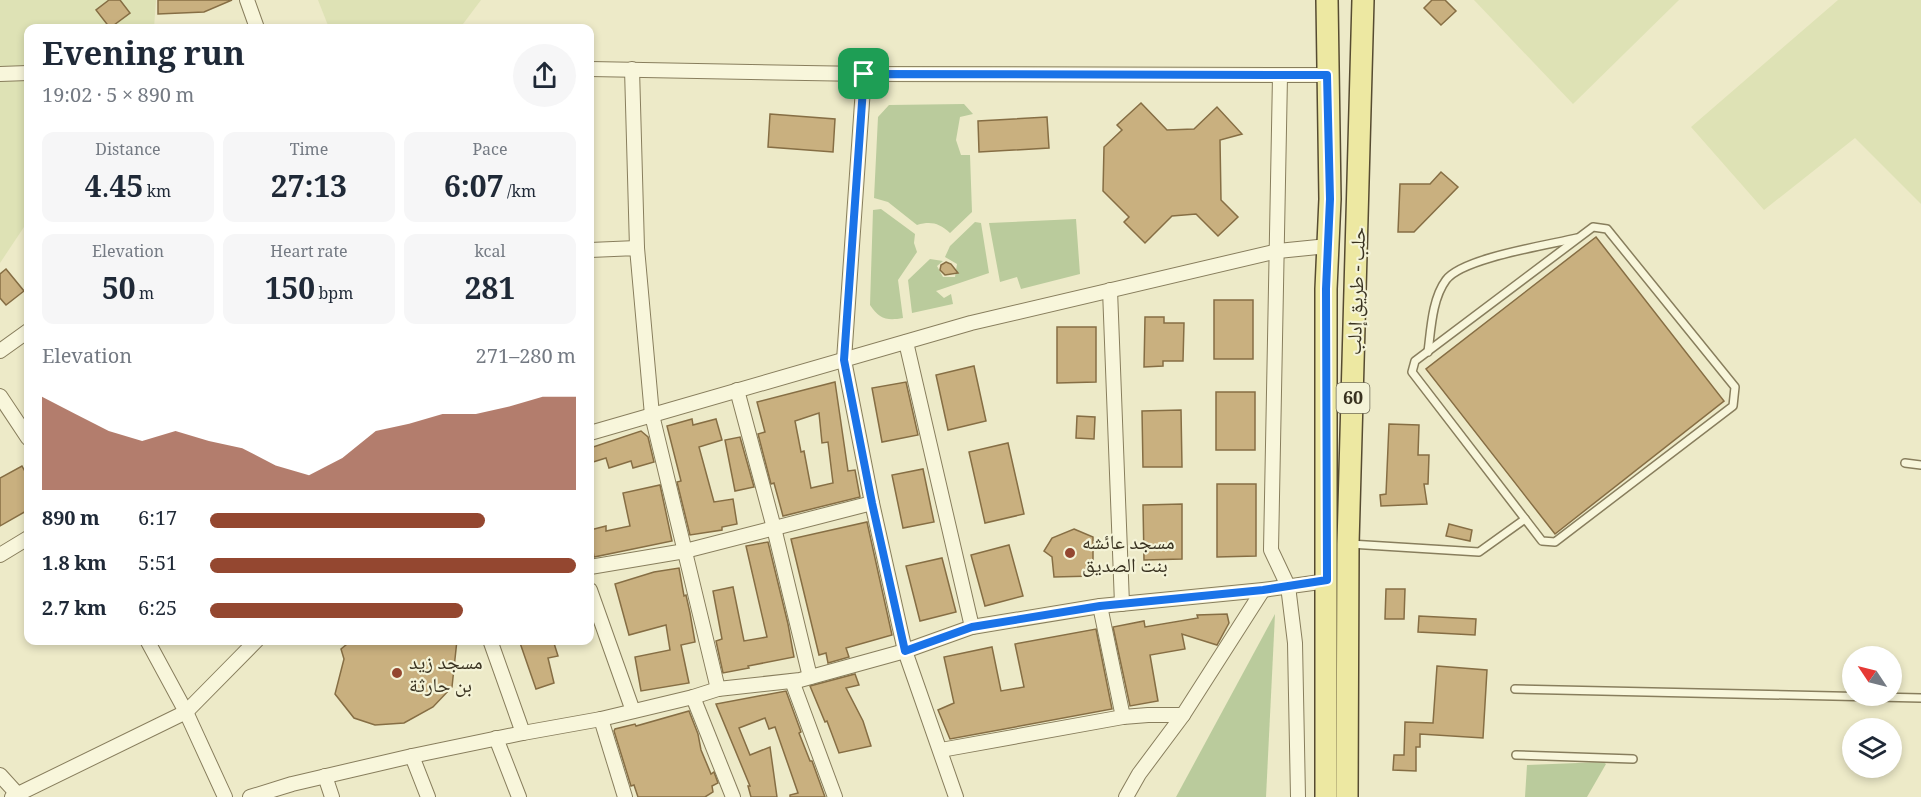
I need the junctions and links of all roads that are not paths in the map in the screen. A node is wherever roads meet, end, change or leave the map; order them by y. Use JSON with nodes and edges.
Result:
{"nodes":[{"id":1,"x":247,"y":0,"type":"edge"},
{"id":2,"x":1327,"y":0,"type":"edge"},
{"id":3,"x":1363,"y":0,"type":"edge"},
{"id":4,"x":256,"y":24,"type":"edge"},
{"id":5,"x":594,"y":69,"type":"edge"},
{"id":6,"x":632,"y":69,"type":"junction"},
{"id":7,"x":24,"y":73,"type":"edge"},
{"id":8,"x":0,"y":74,"type":"edge"},
{"id":9,"x":864,"y":74,"type":"junction"},
{"id":10,"x":1327,"y":75,"type":"junction"},
{"id":11,"x":1280,"y":76,"type":"junction"},
{"id":12,"x":1330,"y":199,"type":"junction"},
{"id":13,"x":1358,"y":199,"type":"junction"},
{"id":14,"x":1581,"y":237,"type":"junction"},
{"id":15,"x":1328,"y":246,"type":"junction"},
{"id":16,"x":636,"y":248,"type":"junction"},
{"id":17,"x":594,"y":250,"type":"edge"},
{"id":18,"x":1278,"y":251,"type":"junction"},
{"id":19,"x":1110,"y":290,"type":"junction"},
{"id":20,"x":24,"y":334,"type":"edge"},
{"id":21,"x":906,"y":342,"type":"junction"},
{"id":22,"x":0,"y":351,"type":"edge"},
{"id":23,"x":1428,"y":352,"type":"junction"},
{"id":24,"x":844,"y":360,"type":"junction"},
{"id":25,"x":737,"y":390,"type":"junction"},
{"id":26,"x":0,"y":396,"type":"edge"},
{"id":27,"x":652,"y":416,"type":"junction"},
{"id":28,"x":24,"y":432,"type":"edge"},
{"id":29,"x":594,"y":432,"type":"edge"},
{"id":30,"x":1905,"y":463,"type":"dead end"},
{"id":31,"x":1921,"y":465,"type":"edge"},
{"id":32,"x":872,"y":503,"type":"junction"},
{"id":33,"x":1525,"y":519,"type":"junction"},
{"id":34,"x":774,"y":528,"type":"junction"},
{"id":35,"x":24,"y":540,"type":"edge"},
{"id":36,"x":1348,"y":544,"type":"junction"},
{"id":37,"x":685,"y":551,"type":"junction"},
{"id":38,"x":0,"y":555,"type":"edge"},
{"id":39,"x":594,"y":566,"type":"edge"},
{"id":40,"x":1327,"y":580,"type":"junction"},
{"id":41,"x":1288,"y":586,"type":"junction"},
{"id":42,"x":1263,"y":590,"type":"junction"},
{"id":43,"x":594,"y":601,"type":"edge"},
{"id":44,"x":1122,"y":604,"type":"junction"},
{"id":45,"x":1100,"y":606,"type":"junction"},
{"id":46,"x":972,"y":627,"type":"junction"},
{"id":47,"x":150,"y":645,"type":"edge"},
{"id":48,"x":252,"y":645,"type":"edge"},
{"id":49,"x":492,"y":645,"type":"edge"},
{"id":50,"x":905,"y":651,"type":"junction"},
{"id":51,"x":810,"y":677,"type":"junction"},
{"id":52,"x":792,"y":681,"type":"junction"},
{"id":53,"x":718,"y":688,"type":"junction"},
{"id":54,"x":1515,"y":689,"type":"dead end"},
{"id":55,"x":693,"y":697,"type":"junction"},
{"id":56,"x":1921,"y":698,"type":"edge"},
{"id":57,"x":633,"y":711,"type":"junction"},
{"id":58,"x":186,"y":712,"type":"junction"},
{"id":59,"x":1183,"y":715,"type":"junction"},
{"id":60,"x":1123,"y":717,"type":"junction"},
{"id":61,"x":601,"y":719,"type":"junction"},
{"id":62,"x":523,"y":733,"type":"junction"},
{"id":63,"x":496,"y":738,"type":"junction"},
{"id":64,"x":941,"y":750,"type":"junction"},
{"id":65,"x":1516,"y":755,"type":"dead end"},
{"id":66,"x":412,"y":756,"type":"junction"},
{"id":67,"x":1633,"y":759,"type":"dead end"},
{"id":68,"x":0,"y":775,"type":"edge"},
{"id":69,"x":325,"y":776,"type":"junction"},
{"id":70,"x":16,"y":796,"type":"edge"},
{"id":71,"x":225,"y":797,"type":"edge"},
{"id":72,"x":250,"y":797,"type":"edge"},
{"id":73,"x":332,"y":797,"type":"edge"},
{"id":74,"x":428,"y":797,"type":"edge"},
{"id":75,"x":519,"y":797,"type":"edge"},
{"id":76,"x":625,"y":797,"type":"edge"},
{"id":77,"x":733,"y":797,"type":"edge"},
{"id":78,"x":836,"y":797,"type":"edge"},
{"id":79,"x":956,"y":797,"type":"edge"},
{"id":80,"x":1126,"y":797,"type":"edge"},
{"id":81,"x":1298,"y":797,"type":"edge"},
{"id":82,"x":1326,"y":797,"type":"edge"},
{"id":83,"x":1347,"y":797,"type":"edge"}],
"edges":[{"from":1,"to":4,"type":"street"},
{"from":2,"to":10,"type":"main road","name":"حلب - طريق إدلب","number":"60"},
{"from":3,"to":13,"type":"main road","name":"حلب - طريق إدلب","number":"60"},
{"from":5,"to":6,"type":"street"},
{"from":6,"to":9,"type":"street"},
{"from":6,"to":16,"type":"street"},
{"from":7,"to":8,"type":"street"},
{"from":9,"to":11,"type":"street"},
{"from":9,"to":24,"type":"street"},
{"from":10,"to":11,"type":"street"},
{"from":10,"to":12,"type":"main road","name":"حلب - طريق إدلب","number":"60"},
{"from":11,"to":18,"type":"street"},
{"from":12,"to":13,"type":"main road"},
{"from":12,"to":15,"type":"main road","name":"حلب - طريق إدلب","number":"60"},
{"from":13,"to":36,"type":"main road","name":"حلب - طريق إدلب","number":"60"},
{"from":14,"to":23,"type":"lane"},
{"from":14,"to":23,"type":"lane"},
{"from":14,"to":33,"type":"lane"},
{"from":15,"to":18,"type":"street"},
{"from":15,"to":40,"type":"main road","name":"حلب - طريق إدلب","number":"60"},
{"from":16,"to":17,"type":"street"},
{"from":16,"to":27,"type":"street"},
{"from":18,"to":19,"type":"street"},
{"from":18,"to":41,"type":"street"},
{"from":19,"to":21,"type":"street"},
{"from":19,"to":44,"type":"street"},
{"from":20,"to":22,"type":"street"},
{"from":21,"to":24,"type":"street"},
{"from":21,"to":46,"type":"street"},
{"from":23,"to":33,"type":"lane"},
{"from":24,"to":25,"type":"street"},
{"from":24,"to":32,"type":"street"},
{"from":25,"to":27,"type":"street"},
{"from":25,"to":34,"type":"street"},
{"from":26,"to":28,"type":"street"},
{"from":27,"to":29,"type":"street"},
{"from":27,"to":37,"type":"street"},
{"from":30,"to":31,"type":"lane"},
{"from":32,"to":34,"type":"street"},
{"from":32,"to":50,"type":"street"},
{"from":33,"to":36,"type":"lane"},
{"from":34,"to":37,"type":"street"},
{"from":34,"to":51,"type":"street"},
{"from":35,"to":38,"type":"street"},
{"from":36,"to":83,"type":"main road","name":"حلب - طريق إدلب","number":"60"},
{"from":37,"to":39,"type":"street"},
{"from":37,"to":53,"type":"street"},
{"from":40,"to":41,"type":"street"},
{"from":40,"to":82,"type":"main road","name":"حلب - طريق إدلب","number":"60"},
{"from":41,"to":42,"type":"street"},
{"from":41,"to":81,"type":"street"},
{"from":42,"to":44,"type":"street"},
{"from":42,"to":59,"type":"street"},
{"from":43,"to":57,"type":"street"},
{"from":44,"to":45,"type":"street"},
{"from":45,"to":46,"type":"street"},
{"from":45,"to":60,"type":"street"},
{"from":46,"to":50,"type":"street"},
{"from":47,"to":58,"type":"street"},
{"from":48,"to":58,"type":"street"},
{"from":49,"to":62,"type":"street"},
{"from":50,"to":51,"type":"street"},
{"from":50,"to":64,"type":"street"},
{"from":51,"to":52,"type":"street"},
{"from":52,"to":53,"type":"street"},
{"from":52,"to":78,"type":"street"},
{"from":53,"to":55,"type":"street"},
{"from":54,"to":56,"type":"lane"},
{"from":55,"to":57,"type":"street"},
{"from":55,"to":77,"type":"street"},
{"from":57,"to":61,"type":"street"},
{"from":58,"to":70,"type":"street"},
{"from":58,"to":71,"type":"street"},
{"from":59,"to":60,"type":"street"},
{"from":59,"to":80,"type":"street"},
{"from":60,"to":64,"type":"street"},
{"from":61,"to":62,"type":"street"},
{"from":61,"to":76,"type":"street"},
{"from":62,"to":63,"type":"street"},
{"from":63,"to":66,"type":"street"},
{"from":63,"to":75,"type":"street"},
{"from":64,"to":79,"type":"street"},
{"from":65,"to":67,"type":"lane"},
{"from":66,"to":69,"type":"street"},
{"from":66,"to":74,"type":"street"},
{"from":68,"to":70,"type":"street"},
{"from":69,"to":72,"type":"street"},
{"from":69,"to":73,"type":"street"}]}
